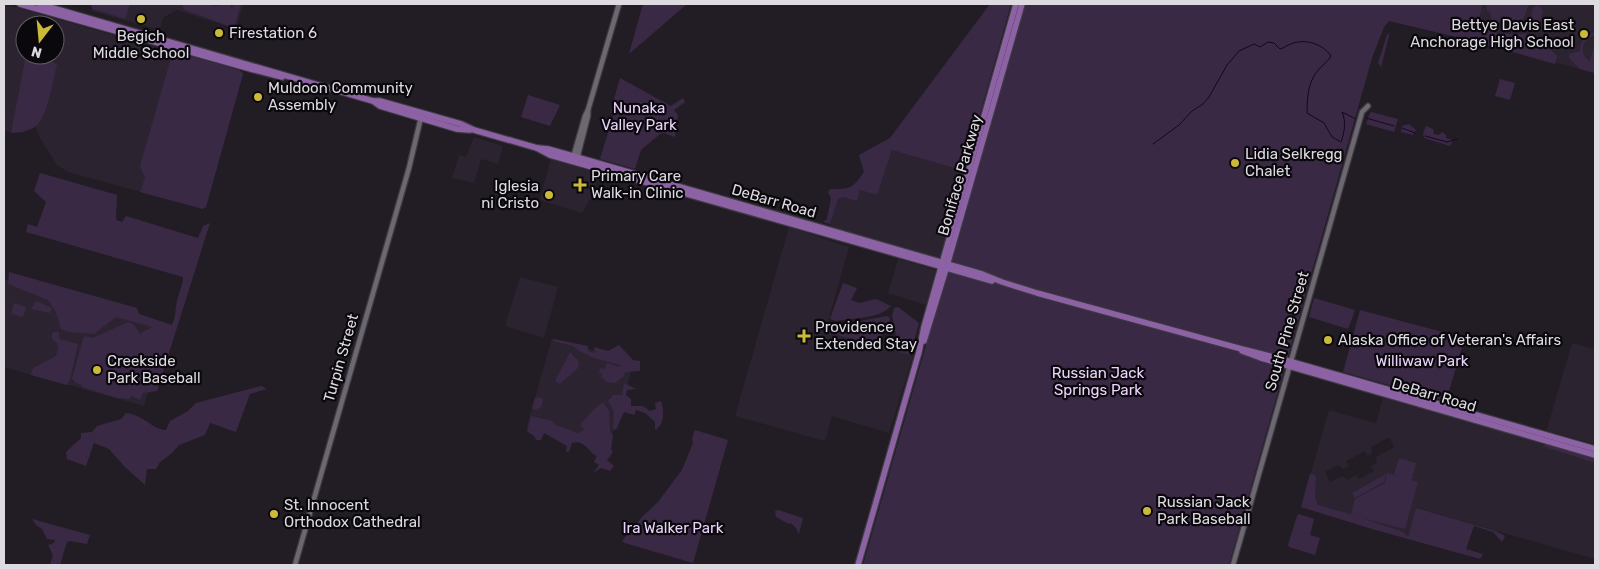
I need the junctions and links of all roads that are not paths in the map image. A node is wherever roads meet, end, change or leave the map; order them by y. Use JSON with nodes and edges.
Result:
{"nodes":[{"id":1,"x":20,"y":4,"type":"edge"},
{"id":2,"x":40,"y":4,"type":"edge"},
{"id":3,"x":619,"y":4,"type":"edge"},
{"id":4,"x":1016,"y":4,"type":"edge"},
{"id":5,"x":1022,"y":4,"type":"edge"},
{"id":6,"x":171,"y":47,"type":"junction"},
{"id":7,"x":210,"y":53,"type":"junction"},
{"id":8,"x":290,"y":77,"type":"junction"},
{"id":9,"x":1368,"y":106,"type":"dead end"},
{"id":10,"x":422,"y":117,"type":"junction"},
{"id":11,"x":574,"y":159,"type":"junction"},
{"id":12,"x":813,"y":231,"type":"junction"},
{"id":13,"x":847,"y":235,"type":"junction"},
{"id":14,"x":944,"y":266,"type":"junction"},
{"id":15,"x":1291,"y":364,"type":"junction"},
{"id":16,"x":1595,"y":449,"type":"edge"},
{"id":17,"x":1595,"y":455,"type":"edge"},
{"id":18,"x":296,"y":565,"type":"edge"},
{"id":19,"x":858,"y":565,"type":"edge"},
{"id":20,"x":1233,"y":565,"type":"edge"}],
"edges":[{"from":1,"to":6,"type":"main road","name":"DeBarr Road"},
{"from":2,"to":7,"type":"main road","name":"DeBarr Road"},
{"from":3,"to":11,"type":"street"},
{"from":4,"to":14,"type":"main road","name":"Boniface Parkway"},
{"from":5,"to":14,"type":"main road","name":"Boniface Parkway"},
{"from":6,"to":7,"type":"main road"},
{"from":6,"to":8,"type":"main road","name":"DeBarr Road"},
{"from":7,"to":8,"type":"main road","name":"DeBarr Road"},
{"from":8,"to":10,"type":"main road","name":"DeBarr Road"},
{"from":9,"to":15,"type":"street","name":"South Pine Street"},
{"from":10,"to":11,"type":"main road","name":"DeBarr Road"},
{"from":10,"to":18,"type":"street","name":"Turpin Street"},
{"from":11,"to":12,"type":"main road","name":"DeBarr Road"},
{"from":11,"to":13,"type":"main road","name":"DeBarr Road"},
{"from":12,"to":13,"type":"main road"},
{"from":12,"to":14,"type":"main road","name":"DeBarr Road"},
{"from":13,"to":14,"type":"main road","name":"DeBarr Road"},
{"from":14,"to":15,"type":"main road","name":"DeBarr Road"},
{"from":14,"to":19,"type":"main road","name":"Boniface Parkway"},
{"from":15,"to":16,"type":"main road","name":"DeBarr Road"},
{"from":15,"to":17,"type":"main road","name":"DeBarr Road"},
{"from":15,"to":20,"type":"street","name":"South Pine Street"}]}
